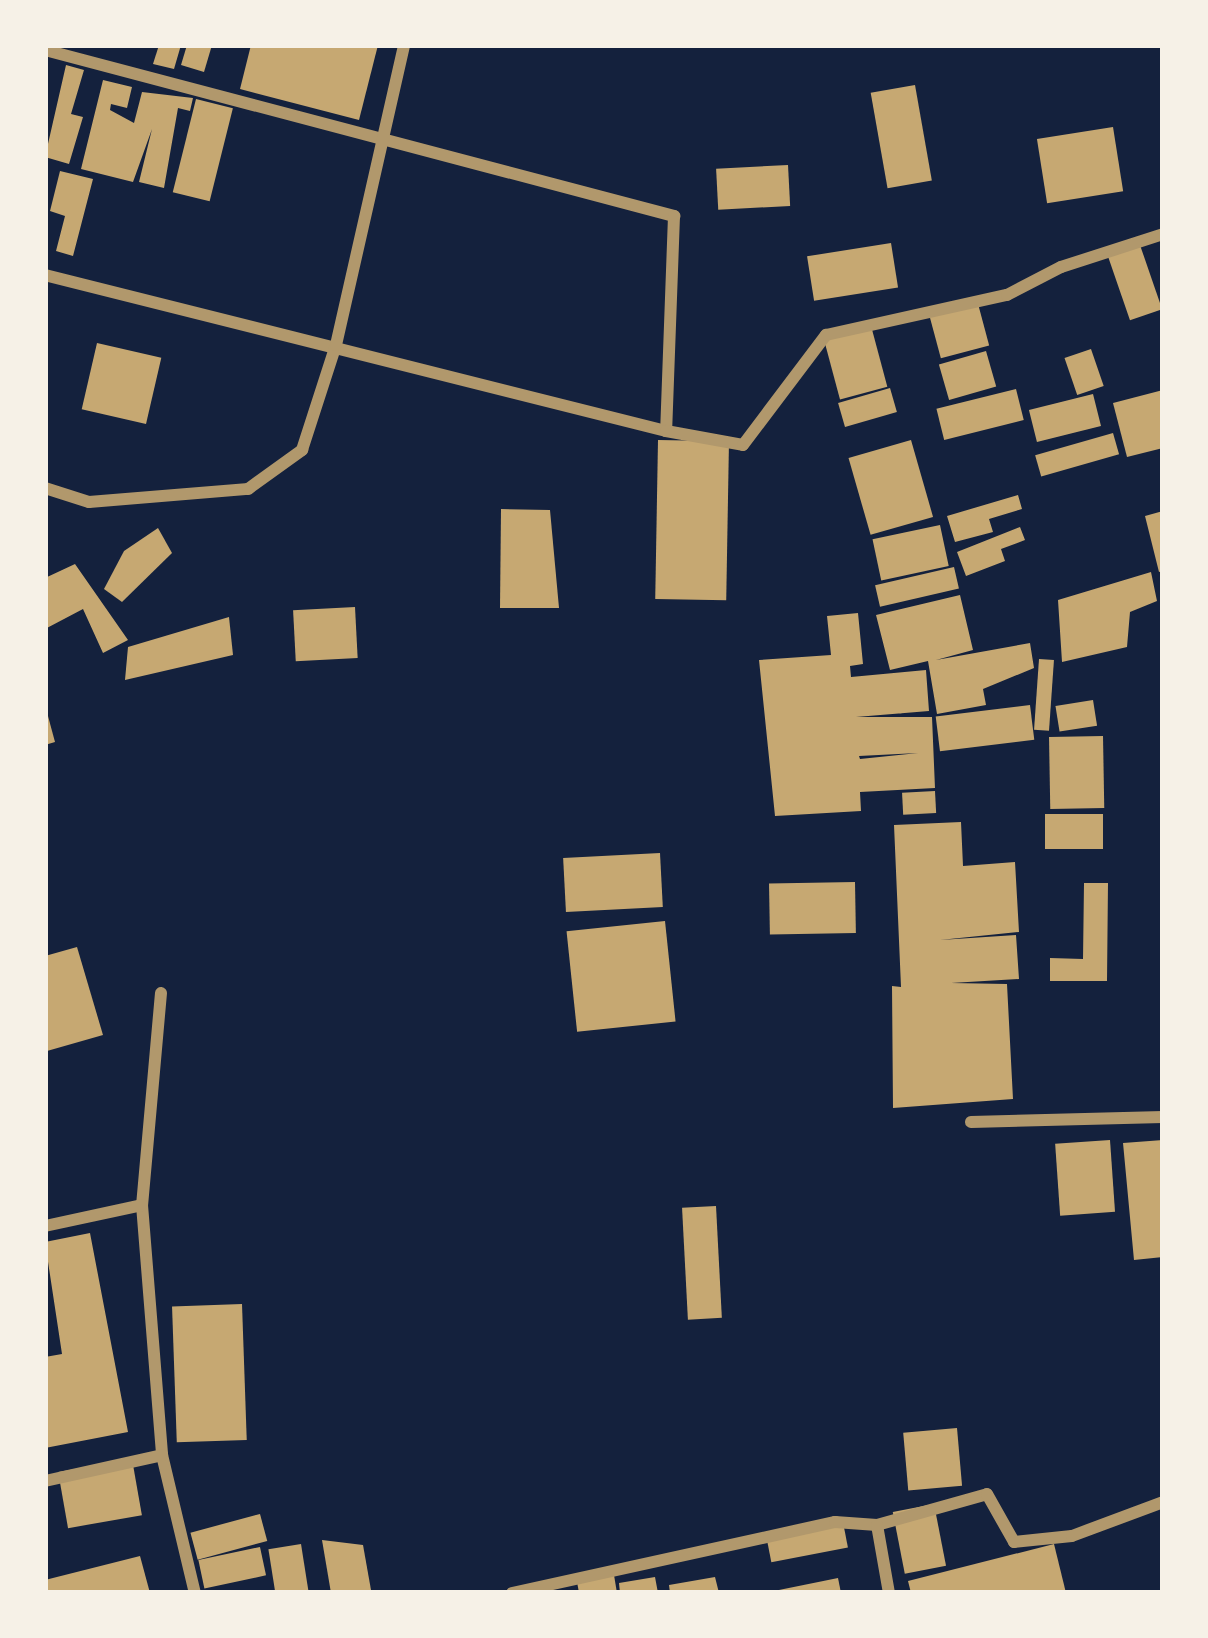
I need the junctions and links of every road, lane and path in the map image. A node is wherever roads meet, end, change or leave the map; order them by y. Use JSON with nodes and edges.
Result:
{"nodes":[{"id":1,"x":404,"y":45,"type":"edge"},
{"id":2,"x":45,"y":50,"type":"edge"},
{"id":3,"x":385,"y":136,"type":"junction"},
{"id":4,"x":1163,"y":234,"type":"edge"},
{"id":5,"x":45,"y":275,"type":"edge"},
{"id":6,"x":336,"y":345,"type":"junction"},
{"id":7,"x":666,"y":431,"type":"junction"},
{"id":8,"x":45,"y":488,"type":"edge"},
{"id":9,"x":161,"y":993,"type":"dead end"},
{"id":10,"x":1163,"y":1117,"type":"edge"},
{"id":11,"x":971,"y":1122,"type":"dead end"},
{"id":12,"x":142,"y":1204,"type":"junction"},
{"id":13,"x":45,"y":1226,"type":"edge"},
{"id":14,"x":162,"y":1455,"type":"junction"},
{"id":15,"x":45,"y":1481,"type":"edge"},
{"id":16,"x":1163,"y":1502,"type":"edge"},
{"id":17,"x":877,"y":1525,"type":"junction"},
{"id":18,"x":195,"y":1593,"type":"edge"},
{"id":19,"x":512,"y":1593,"type":"edge"},
{"id":20,"x":889,"y":1593,"type":"edge"}],
"edges":[{"from":1,"to":3,"type":"street"},
{"from":2,"to":3,"type":"street"},
{"from":3,"to":6,"type":"street"},
{"from":3,"to":7,"type":"street"},
{"from":4,"to":7,"type":"street"},
{"from":5,"to":6,"type":"street"},
{"from":6,"to":7,"type":"street"},
{"from":6,"to":8,"type":"street"},
{"from":9,"to":12,"type":"street"},
{"from":10,"to":11,"type":"street"},
{"from":12,"to":13,"type":"street"},
{"from":12,"to":14,"type":"street"},
{"from":14,"to":15,"type":"street"},
{"from":14,"to":18,"type":"street"},
{"from":16,"to":17,"type":"street"},
{"from":17,"to":19,"type":"street"},
{"from":17,"to":20,"type":"street"}]}
